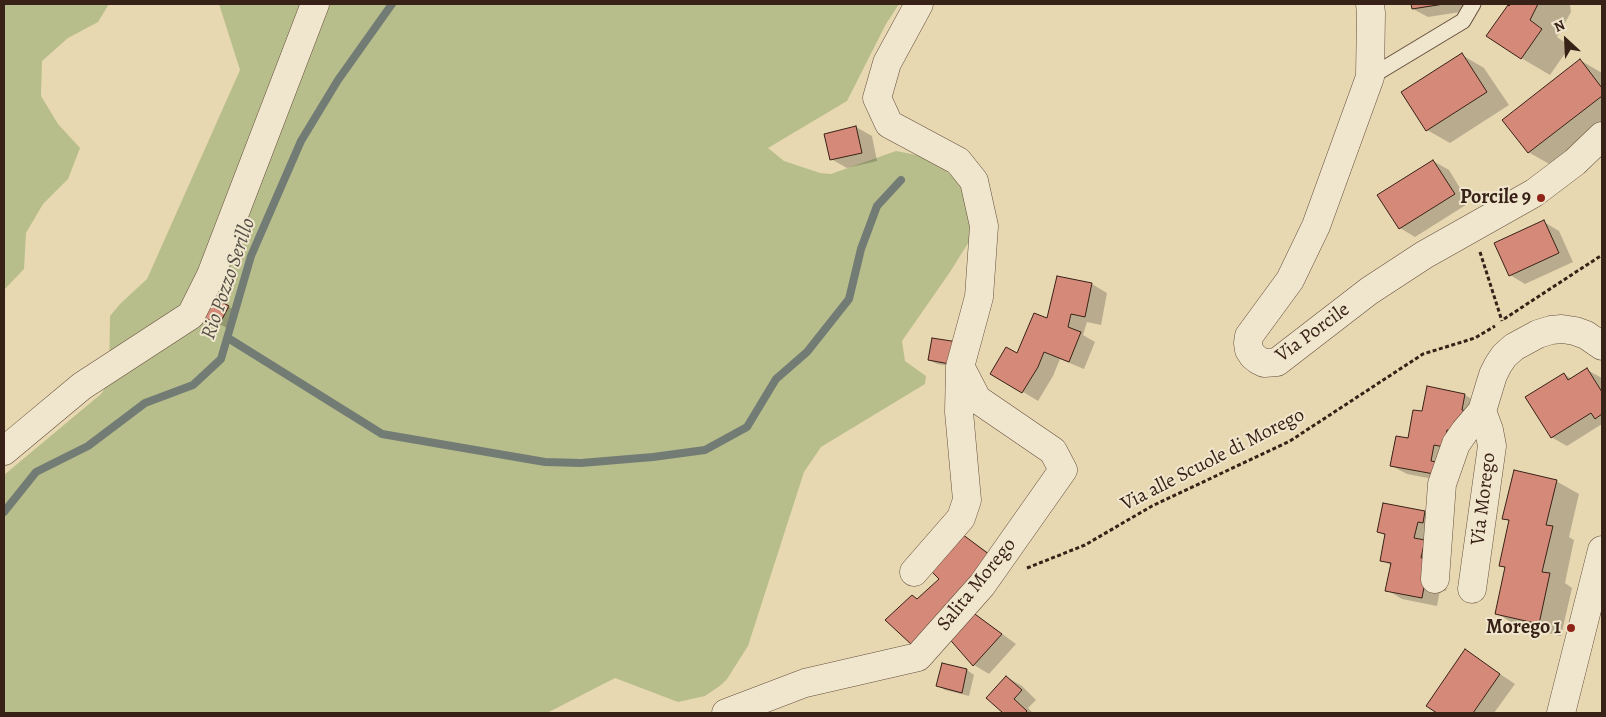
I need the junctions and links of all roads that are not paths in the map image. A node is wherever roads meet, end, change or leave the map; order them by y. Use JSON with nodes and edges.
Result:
{"nodes":[{"id":1,"x":315,"y":4,"type":"edge"},
{"id":2,"x":919,"y":4,"type":"edge"},
{"id":3,"x":1370,"y":4,"type":"edge"},
{"id":4,"x":1473,"y":4,"type":"edge"},
{"id":5,"x":1370,"y":77,"type":"junction"},
{"id":6,"x":1602,"y":136,"type":"edge"},
{"id":7,"x":1602,"y":346,"type":"edge"},
{"id":8,"x":960,"y":367,"type":"junction"},
{"id":9,"x":1482,"y":411,"type":"junction"},
{"id":10,"x":4,"y":451,"type":"edge"},
{"id":11,"x":1602,"y":550,"type":"edge"},
{"id":12,"x":914,"y":572,"type":"dead end"},
{"id":13,"x":1435,"y":579,"type":"dead end"},
{"id":14,"x":1472,"y":589,"type":"dead end"},
{"id":15,"x":726,"y":713,"type":"edge"},
{"id":16,"x":1561,"y":713,"type":"edge"}],
"edges":[{"from":1,"to":10,"type":"street"},
{"from":2,"to":8,"type":"street"},
{"from":3,"to":5,"type":"street","name":"Via Porcile"},
{"from":4,"to":5,"type":"lane"},
{"from":5,"to":6,"type":"street","name":"Via Porcile"},
{"from":7,"to":9,"type":"street","name":"Via Morego"},
{"from":8,"to":12,"type":"street"},
{"from":8,"to":15,"type":"street","name":"Salita Morego"},
{"from":9,"to":13,"type":"street","name":"Via Morego"},
{"from":9,"to":14,"type":"street","name":"Via Morego"},
{"from":11,"to":16,"type":"street"}]}
